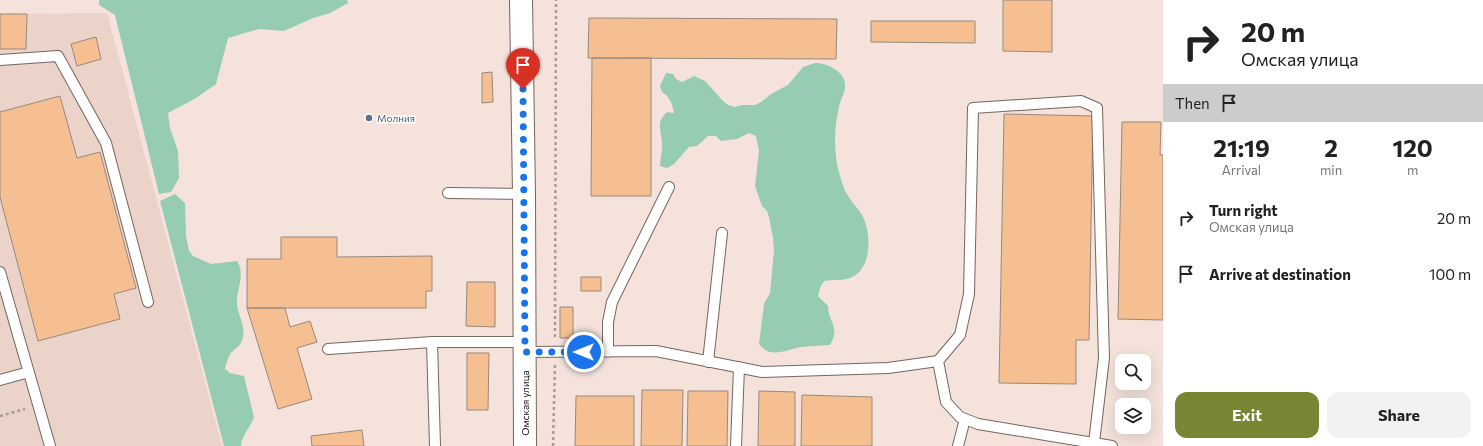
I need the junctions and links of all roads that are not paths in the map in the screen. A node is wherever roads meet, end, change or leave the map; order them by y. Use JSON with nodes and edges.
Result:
{"nodes":[{"id":1,"x":521,"y":0,"type":"edge"},
{"id":2,"x":0,"y":60,"type":"edge"},
{"id":3,"x":669,"y":187,"type":"dead end"},
{"id":4,"x":448,"y":193,"type":"dead end"},
{"id":5,"x":524,"y":194,"type":"junction"},
{"id":6,"x":722,"y":233,"type":"dead end"},
{"id":7,"x":0,"y":272,"type":"edge"},
{"id":8,"x":148,"y":302,"type":"dead end"},
{"id":9,"x":432,"y":342,"type":"junction"},
{"id":10,"x":525,"y":347,"type":"junction"},
{"id":11,"x":328,"y":349,"type":"dead end"},
{"id":12,"x":608,"y":352,"type":"junction"},
{"id":13,"x":938,"y":361,"type":"junction"},
{"id":14,"x":708,"y":362,"type":"junction"},
{"id":15,"x":739,"y":368,"type":"junction"},
{"id":16,"x":29,"y":372,"type":"junction"},
{"id":17,"x":0,"y":380,"type":"edge"},
{"id":18,"x":964,"y":419,"type":"junction"},
{"id":19,"x":1094,"y":443,"type":"junction"},
{"id":20,"x":50,"y":446,"type":"edge"},
{"id":21,"x":435,"y":446,"type":"edge"},
{"id":22,"x":525,"y":446,"type":"edge"},
{"id":23,"x":736,"y":446,"type":"edge"},
{"id":24,"x":958,"y":446,"type":"edge"},
{"id":25,"x":1112,"y":446,"type":"edge"}],
"edges":[{"from":1,"to":5,"type":"street","name":"Омская улица"},
{"from":2,"to":8,"type":"lane"},
{"from":3,"to":12,"type":"lane"},
{"from":4,"to":5,"type":"lane"},
{"from":5,"to":10,"type":"street","name":"Омская улица"},
{"from":6,"to":14,"type":"lane"},
{"from":7,"to":16,"type":"lane"},
{"from":9,"to":10,"type":"lane"},
{"from":9,"to":11,"type":"lane"},
{"from":9,"to":21,"type":"lane"},
{"from":10,"to":12,"type":"lane"},
{"from":10,"to":22,"type":"street","name":"Омская улица"},
{"from":12,"to":14,"type":"lane"},
{"from":13,"to":15,"type":"lane"},
{"from":13,"to":18,"type":"lane"},
{"from":13,"to":19,"type":"lane"},
{"from":14,"to":15,"type":"lane"},
{"from":15,"to":23,"type":"lane"},
{"from":16,"to":17,"type":"lane"},
{"from":16,"to":20,"type":"lane"},
{"from":18,"to":19,"type":"lane"},
{"from":18,"to":24,"type":"lane"},
{"from":19,"to":25,"type":"lane"}]}
